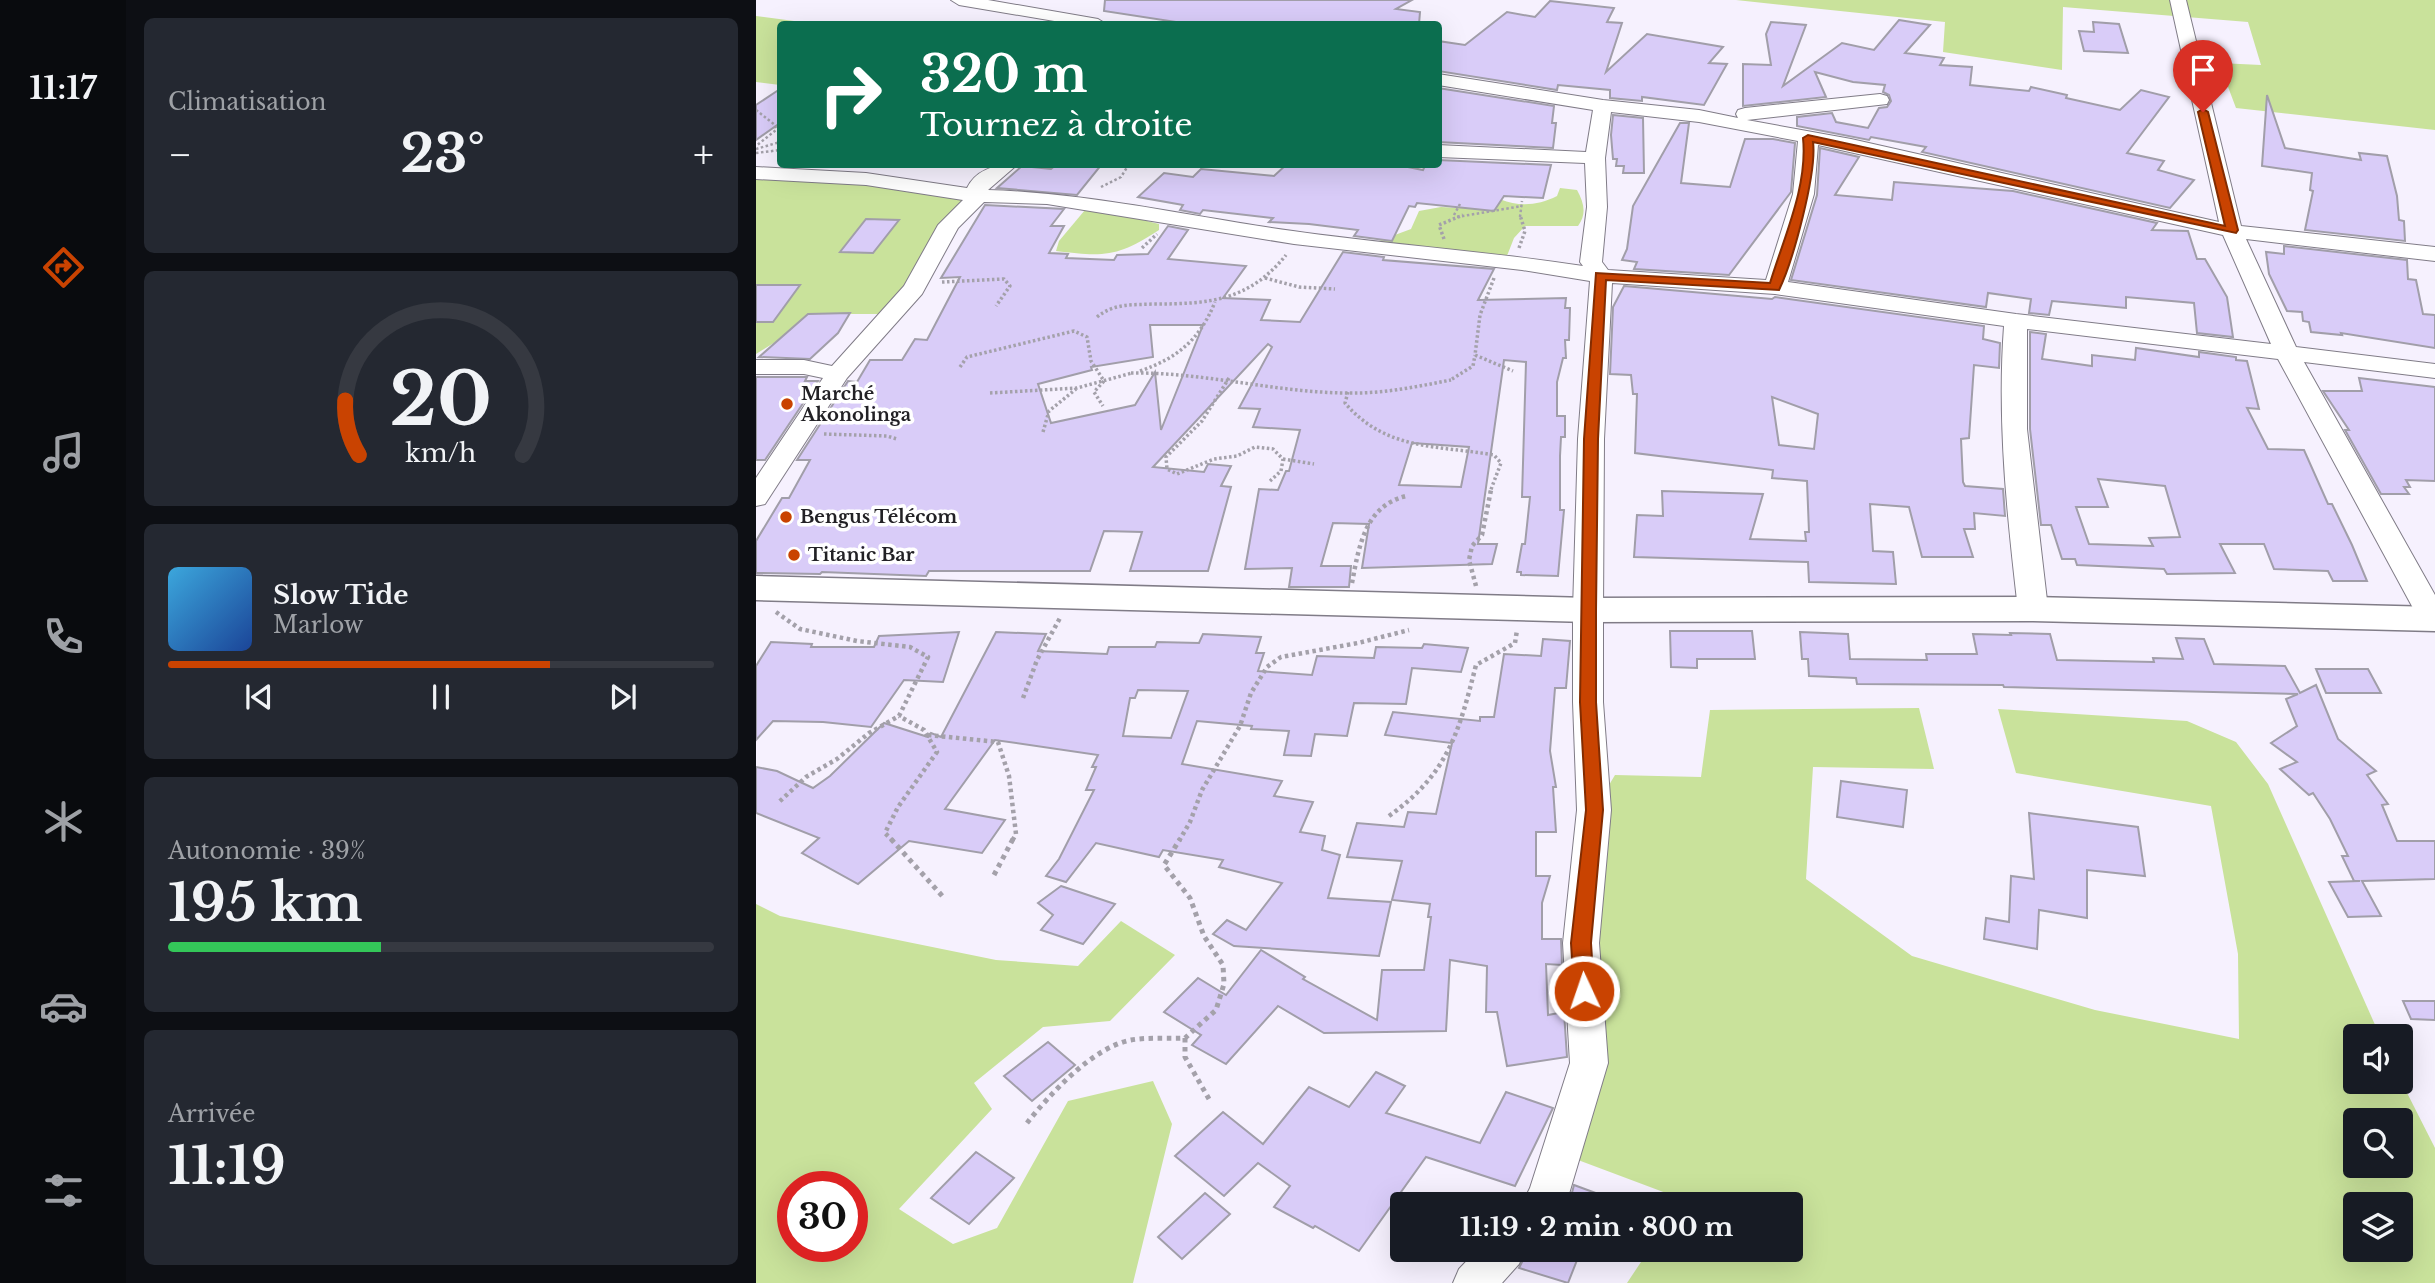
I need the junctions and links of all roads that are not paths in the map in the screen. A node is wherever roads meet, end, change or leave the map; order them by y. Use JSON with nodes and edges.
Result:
{"nodes":[{"id":1,"x":959,"y":0,"type":"edge"},
{"id":2,"x":2178,"y":0,"type":"edge"},
{"id":3,"x":1081,"y":21,"type":"edge"},
{"id":4,"x":1442,"y":80,"type":"edge"},
{"id":5,"x":1880,"y":100,"type":"dead end"},
{"id":6,"x":1603,"y":106,"type":"junction"},
{"id":7,"x":1699,"y":116,"type":"junction"},
{"id":8,"x":1808,"y":138,"type":"junction"},
{"id":9,"x":1442,"y":151,"type":"edge"},
{"id":10,"x":1595,"y":158,"type":"junction"},
{"id":11,"x":1003,"y":168,"type":"edge"},
{"id":12,"x":756,"y":173,"type":"edge"},
{"id":13,"x":979,"y":196,"type":"junction"},
{"id":14,"x":2232,"y":230,"type":"junction"},
{"id":15,"x":2435,"y":254,"type":"edge"},
{"id":16,"x":1601,"y":276,"type":"junction"},
{"id":17,"x":1775,"y":287,"type":"junction"},
{"id":18,"x":2016,"y":321,"type":"junction"},
{"id":19,"x":2287,"y":354,"type":"junction"},
{"id":20,"x":756,"y":367,"type":"edge"},
{"id":21,"x":2435,"y":371,"type":"edge"},
{"id":22,"x":838,"y":374,"type":"junction"},
{"id":23,"x":756,"y":498,"type":"edge"},
{"id":24,"x":758,"y":588,"type":"edge"},
{"id":25,"x":2034,"y":610,"type":"junction"},
{"id":26,"x":1588,"y":611,"type":"junction"},
{"id":27,"x":2435,"y":620,"type":"edge"},
{"id":28,"x":1550,"y":1192,"type":"edge"},
{"id":29,"x":1493,"y":1262,"type":"edge"},
{"id":30,"x":1474,"y":1283,"type":"edge"}],
"edges":[{"from":1,"to":3,"type":"street"},
{"from":2,"to":14,"type":"street"},
{"from":4,"to":6,"type":"street"},
{"from":5,"to":7,"type":"street"},
{"from":6,"to":7,"type":"street"},
{"from":6,"to":10,"type":"street"},
{"from":7,"to":8,"type":"street"},
{"from":8,"to":14,"type":"street"},
{"from":8,"to":17,"type":"street"},
{"from":9,"to":10,"type":"street"},
{"from":10,"to":16,"type":"street"},
{"from":11,"to":13,"type":"street"},
{"from":12,"to":13,"type":"street"},
{"from":13,"to":16,"type":"street"},
{"from":13,"to":22,"type":"street"},
{"from":14,"to":15,"type":"street"},
{"from":14,"to":19,"type":"street"},
{"from":16,"to":17,"type":"street"},
{"from":16,"to":26,"type":"street"},
{"from":17,"to":18,"type":"street"},
{"from":18,"to":19,"type":"street"},
{"from":18,"to":25,"type":"street"},
{"from":19,"to":21,"type":"street"},
{"from":19,"to":27,"type":"street"},
{"from":20,"to":22,"type":"street"},
{"from":22,"to":23,"type":"street"},
{"from":24,"to":26,"type":"main road"},
{"from":25,"to":26,"type":"main road"},
{"from":25,"to":27,"type":"main road"},
{"from":26,"to":28,"type":"street"},
{"from":29,"to":30,"type":"street"}]}
